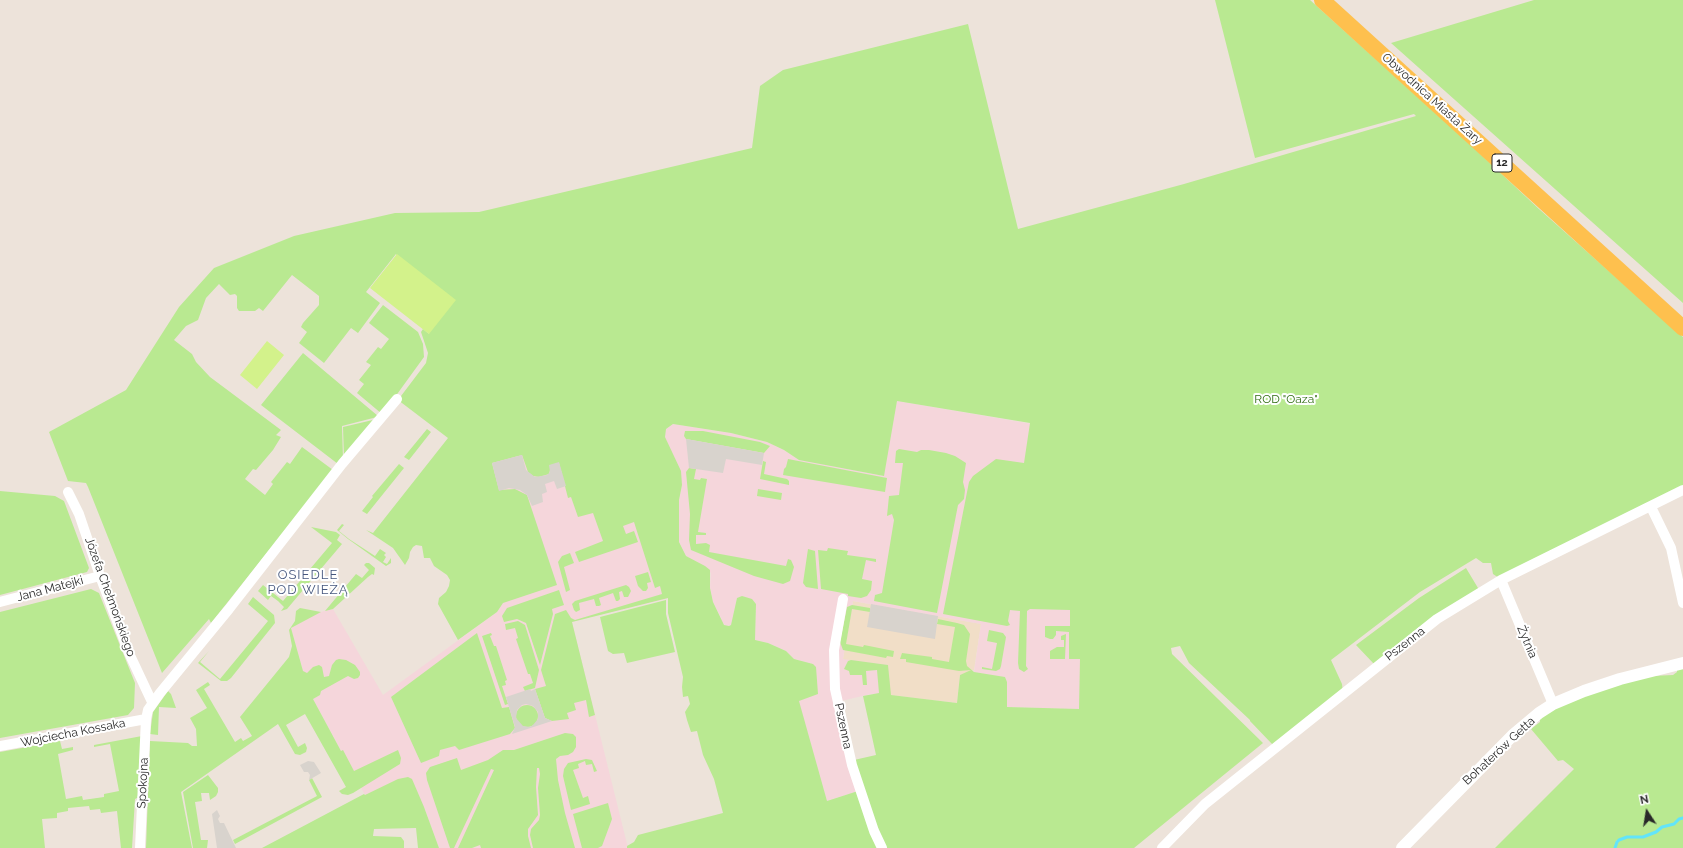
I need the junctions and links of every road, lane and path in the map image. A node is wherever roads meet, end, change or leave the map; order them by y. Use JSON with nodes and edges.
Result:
{"nodes":[{"id":1,"x":1322,"y":0,"type":"edge"},
{"id":2,"x":1683,"y":328,"type":"edge"},
{"id":3,"x":396,"y":399,"type":"dead end"},
{"id":4,"x":1683,"y":490,"type":"edge"},
{"id":5,"x":68,"y":492,"type":"dead end"},
{"id":6,"x":1651,"y":507,"type":"junction"},
{"id":7,"x":100,"y":576,"type":"junction"},
{"id":8,"x":1501,"y":580,"type":"junction"},
{"id":9,"x":843,"y":599,"type":"dead end"},
{"id":10,"x":0,"y":602,"type":"edge"},
{"id":11,"x":1683,"y":603,"type":"edge"},
{"id":12,"x":1683,"y":663,"type":"edge"},
{"id":13,"x":152,"y":702,"type":"junction"},
{"id":14,"x":1553,"y":704,"type":"junction"},
{"id":15,"x":146,"y":719,"type":"junction"},
{"id":16,"x":0,"y":746,"type":"edge"},
{"id":17,"x":140,"y":848,"type":"edge"},
{"id":18,"x":882,"y":848,"type":"edge"},
{"id":19,"x":1162,"y":848,"type":"edge"},
{"id":20,"x":1402,"y":848,"type":"edge"}],
"edges":[{"from":1,"to":2,"type":"main road","name":"Obwodnica Miasta Żary","number":"12"},
{"from":3,"to":13,"type":"street"},
{"from":4,"to":6,"type":"street","name":"Pszenna"},
{"from":5,"to":7,"type":"street","name":"Józefa Chełmońskiego"},
{"from":6,"to":8,"type":"street","name":"Pszenna"},
{"from":6,"to":11,"type":"street"},
{"from":7,"to":10,"type":"street","name":"Jana Matejki"},
{"from":7,"to":13,"type":"street","name":"Józefa Chełmońskiego"},
{"from":8,"to":14,"type":"street","name":"Żytnia"},
{"from":8,"to":19,"type":"street","name":"Pszenna"},
{"from":9,"to":18,"type":"street","name":"Pszenna"},
{"from":12,"to":14,"type":"street","name":"Bohaterów Getta"},
{"from":13,"to":15,"type":"street","name":"Spokojna"},
{"from":14,"to":20,"type":"street","name":"Bohaterów Getta"},
{"from":15,"to":16,"type":"street","name":"Wojciecha Kossaka"},
{"from":15,"to":17,"type":"street","name":"Spokojna"}]}
